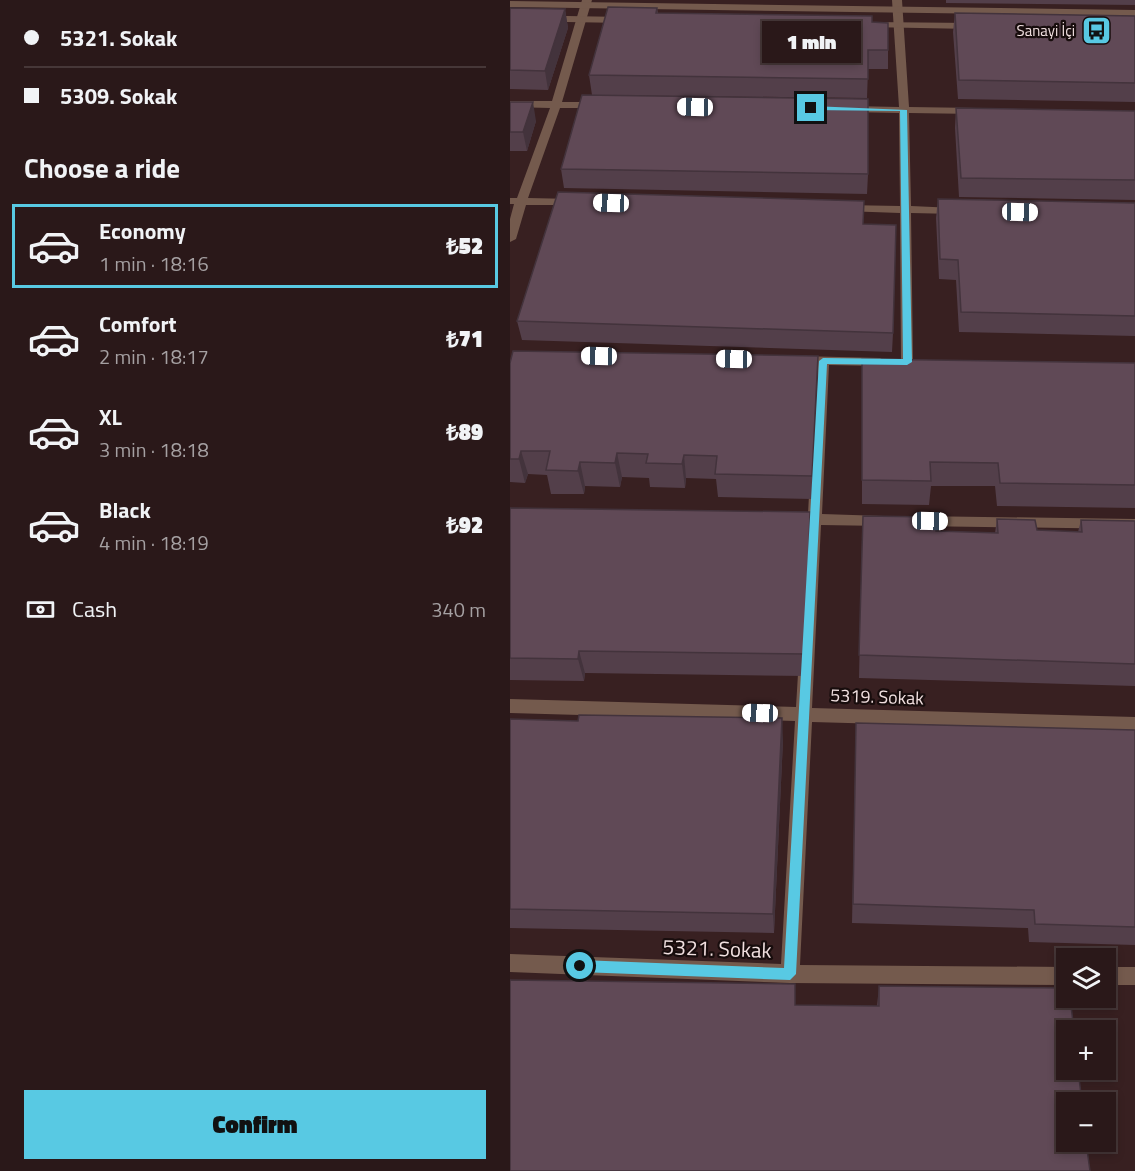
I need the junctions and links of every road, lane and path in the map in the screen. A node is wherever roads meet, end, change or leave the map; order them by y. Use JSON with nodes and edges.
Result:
{"nodes":[{"id":1,"x":586,"y":2,"type":"edge"},
{"id":2,"x":510,"y":4,"type":"edge"},
{"id":3,"x":897,"y":5,"type":"edge"},
{"id":4,"x":1135,"y":13,"type":"edge"},
{"id":5,"x":510,"y":18,"type":"edge"},
{"id":6,"x":580,"y":20,"type":"junction"},
{"id":7,"x":639,"y":21,"type":"edge"},
{"id":8,"x":863,"y":24,"type":"edge"},
{"id":9,"x":899,"y":25,"type":"junction"},
{"id":10,"x":980,"y":26,"type":"edge"},
{"id":11,"x":510,"y":104,"type":"edge"},
{"id":12,"x":556,"y":105,"type":"junction"},
{"id":13,"x":604,"y":105,"type":"edge"},
{"id":14,"x":844,"y":109,"type":"edge"},
{"id":15,"x":904,"y":110,"type":"junction"},
{"id":16,"x":985,"y":112,"type":"edge"},
{"id":17,"x":515,"y":201,"type":"edge"},
{"id":18,"x":590,"y":202,"type":"edge"},
{"id":19,"x":835,"y":208,"type":"edge"},
{"id":20,"x":905,"y":209,"type":"junction"},
{"id":21,"x":962,"y":211,"type":"edge"},
{"id":22,"x":510,"y":239,"type":"edge"},
{"id":23,"x":788,"y":360,"type":"edge"},
{"id":24,"x":823,"y":361,"type":"junction"},
{"id":25,"x":780,"y":519,"type":"edge"},
{"id":26,"x":816,"y":520,"type":"junction"},
{"id":27,"x":1135,"y":524,"type":"edge"},
{"id":28,"x":510,"y":706,"type":"edge"},
{"id":29,"x":806,"y":715,"type":"junction"},
{"id":30,"x":1135,"y":724,"type":"edge"},
{"id":31,"x":510,"y":963,"type":"edge"},
{"id":32,"x":790,"y":974,"type":"junction"},
{"id":33,"x":1056,"y":976,"type":"edge"},
{"id":34,"x":1116,"y":976,"type":"edge"},
{"id":35,"x":1135,"y":976,"type":"edge"}],
"edges":[{"from":1,"to":2,"type":"street"},
{"from":1,"to":3,"type":"street"},
{"from":1,"to":6,"type":"street"},
{"from":3,"to":4,"type":"street"},
{"from":3,"to":9,"type":"street"},
{"from":5,"to":6,"type":"street"},
{"from":6,"to":7,"type":"street"},
{"from":6,"to":12,"type":"street"},
{"from":8,"to":9,"type":"street"},
{"from":9,"to":10,"type":"street"},
{"from":9,"to":15,"type":"street"},
{"from":11,"to":12,"type":"street"},
{"from":12,"to":13,"type":"street"},
{"from":12,"to":17,"type":"street"},
{"from":14,"to":15,"type":"street"},
{"from":15,"to":16,"type":"street"},
{"from":15,"to":20,"type":"street"},
{"from":17,"to":18,"type":"street"},
{"from":17,"to":22,"type":"street"},
{"from":19,"to":20,"type":"street"},
{"from":20,"to":21,"type":"street"},
{"from":20,"to":24,"type":"street"},
{"from":23,"to":24,"type":"street"},
{"from":24,"to":26,"type":"street"},
{"from":25,"to":26,"type":"street"},
{"from":26,"to":27,"type":"street"},
{"from":26,"to":29,"type":"street"},
{"from":28,"to":29,"type":"street","name":"5319. Sokak"},
{"from":29,"to":30,"type":"street","name":"5319. Sokak"},
{"from":29,"to":32,"type":"street"},
{"from":31,"to":32,"type":"street","name":"5321. Sokak"},
{"from":32,"to":33,"type":"street","name":"5321. Sokak"},
{"from":34,"to":35,"type":"street"}]}
